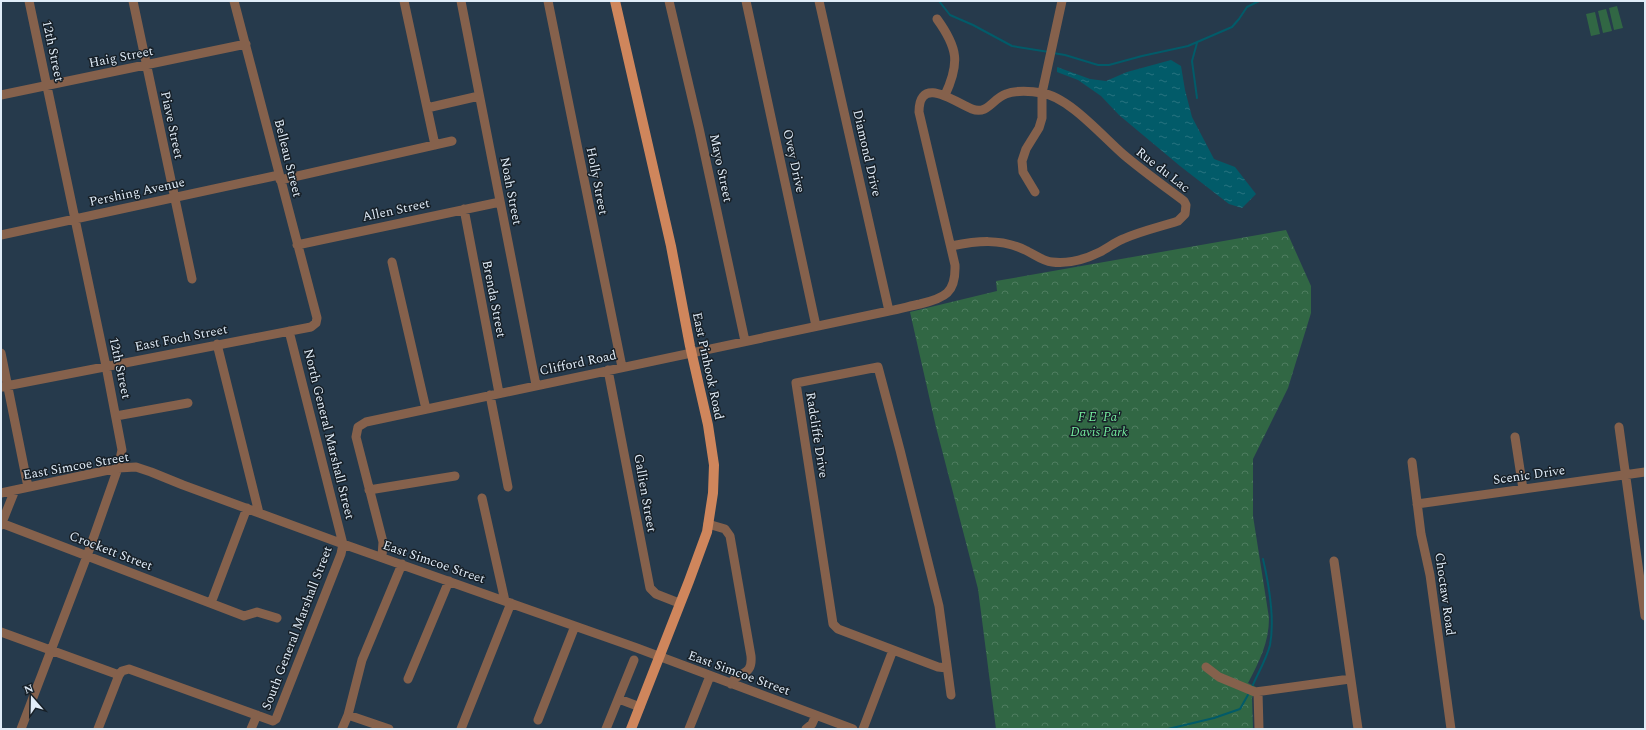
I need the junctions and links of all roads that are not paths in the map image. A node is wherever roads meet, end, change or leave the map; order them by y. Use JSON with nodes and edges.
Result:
{"nodes":[{"id":1,"x":29,"y":1,"type":"edge"},
{"id":2,"x":132,"y":1,"type":"edge"},
{"id":3,"x":234,"y":1,"type":"edge"},
{"id":4,"x":404,"y":1,"type":"edge"},
{"id":5,"x":461,"y":1,"type":"edge"},
{"id":6,"x":548,"y":1,"type":"edge"},
{"id":7,"x":615,"y":1,"type":"edge"},
{"id":8,"x":669,"y":1,"type":"edge"},
{"id":9,"x":746,"y":1,"type":"edge"},
{"id":10,"x":819,"y":1,"type":"edge"},
{"id":11,"x":1062,"y":1,"type":"edge"},
{"id":12,"x":937,"y":19,"type":"dead end"},
{"id":13,"x":246,"y":44,"type":"junction"},
{"id":14,"x":146,"y":66,"type":"junction"},
{"id":15,"x":47,"y":85,"type":"junction"},
{"id":16,"x":1042,"y":93,"type":"junction"},
{"id":17,"x":1,"y":95,"type":"edge"},
{"id":18,"x":945,"y":95,"type":"junction"},
{"id":19,"x":479,"y":96,"type":"junction"},
{"id":20,"x":427,"y":108,"type":"junction"},
{"id":21,"x":452,"y":141,"type":"dead end"},
{"id":22,"x":435,"y":145,"type":"junction"},
{"id":23,"x":279,"y":177,"type":"junction"},
{"id":24,"x":1036,"y":192,"type":"dead end"},
{"id":25,"x":174,"y":198,"type":"junction"},
{"id":26,"x":500,"y":202,"type":"junction"},
{"id":27,"x":464,"y":209,"type":"junction"},
{"id":28,"x":75,"y":219,"type":"junction"},
{"id":29,"x":1,"y":234,"type":"edge"},
{"id":30,"x":297,"y":245,"type":"junction"},
{"id":31,"x":951,"y":246,"type":"junction"},
{"id":32,"x":392,"y":262,"type":"dead end"},
{"id":33,"x":192,"y":279,"type":"dead end"},
{"id":34,"x":936,"y":300,"type":"joint"},
{"id":35,"x":889,"y":311,"type":"junction"},
{"id":36,"x":317,"y":321,"type":"joint"},
{"id":37,"x":816,"y":326,"type":"junction"},
{"id":38,"x":289,"y":331,"type":"junction"},
{"id":39,"x":745,"y":341,"type":"junction"},
{"id":40,"x":217,"y":344,"type":"junction"},
{"id":41,"x":691,"y":352,"type":"junction"},
{"id":42,"x":1,"y":353,"type":"edge"},
{"id":43,"x":106,"y":366,"type":"junction"},
{"id":44,"x":622,"y":367,"type":"junction"},
{"id":45,"x":608,"y":370,"type":"junction"},
{"id":46,"x":536,"y":385,"type":"junction"},
{"id":47,"x":4,"y":386,"type":"edge"},
{"id":48,"x":494,"y":394,"type":"junction"},
{"id":49,"x":188,"y":403,"type":"dead end"},
{"id":50,"x":426,"y":409,"type":"junction"},
{"id":51,"x":116,"y":416,"type":"junction"},
{"id":52,"x":1619,"y":427,"type":"dead end"},
{"id":53,"x":1515,"y":437,"type":"dead end"},
{"id":54,"x":1412,"y":462,"type":"dead end"},
{"id":55,"x":118,"y":468,"type":"junction"},
{"id":56,"x":1645,"y":472,"type":"edge"},
{"id":57,"x":1626,"y":474,"type":"junction"},
{"id":58,"x":455,"y":476,"type":"dead end"},
{"id":59,"x":28,"y":487,"type":"junction"},
{"id":60,"x":508,"y":487,"type":"dead end"},
{"id":61,"x":1523,"y":489,"type":"junction"},
{"id":62,"x":15,"y":490,"type":"junction"},
{"id":63,"x":369,"y":490,"type":"junction"},
{"id":64,"x":1,"y":493,"type":"edge"},
{"id":65,"x":482,"y":498,"type":"dead end"},
{"id":66,"x":1417,"y":504,"type":"junction"},
{"id":67,"x":247,"y":508,"type":"junction"},
{"id":68,"x":259,"y":513,"type":"junction"},
{"id":69,"x":1,"y":524,"type":"edge"},
{"id":70,"x":708,"y":524,"type":"junction"},
{"id":71,"x":343,"y":544,"type":"junction"},
{"id":72,"x":86,"y":556,"type":"junction"},
{"id":73,"x":382,"y":557,"type":"junction"},
{"id":74,"x":1334,"y":561,"type":"dead end"},
{"id":75,"x":402,"y":564,"type":"junction"},
{"id":76,"x":449,"y":581,"type":"junction"},
{"id":77,"x":508,"y":602,"type":"junction"},
{"id":78,"x":211,"y":603,"type":"junction"},
{"id":79,"x":680,"y":603,"type":"junction"},
{"id":80,"x":1645,"y":616,"type":"edge"},
{"id":81,"x":277,"y":618,"type":"dead end"},
{"id":82,"x":575,"y":626,"type":"junction"},
{"id":83,"x":1,"y":632,"type":"edge"},
{"id":84,"x":51,"y":650,"type":"junction"},
{"id":85,"x":893,"y":650,"type":"junction"},
{"id":86,"x":659,"y":656,"type":"junction"},
{"id":87,"x":634,"y":660,"type":"dead end"},
{"id":88,"x":1206,"y":667,"type":"dead end"},
{"id":89,"x":947,"y":668,"type":"junction"},
{"id":90,"x":119,"y":675,"type":"junction"},
{"id":91,"x":710,"y":676,"type":"junction"},
{"id":92,"x":408,"y":679,"type":"dead end"},
{"id":93,"x":1350,"y":679,"type":"junction"},
{"id":94,"x":731,"y":684,"type":"junction"},
{"id":95,"x":1256,"y":692,"type":"junction"},
{"id":96,"x":951,"y":695,"type":"dead end"},
{"id":97,"x":619,"y":699,"type":"junction"},
{"id":98,"x":640,"y":707,"type":"junction"},
{"id":99,"x":257,"y":715,"type":"junction"},
{"id":100,"x":348,"y":715,"type":"junction"},
{"id":101,"x":816,"y":715,"type":"junction"},
{"id":102,"x":538,"y":720,"type":"dead end"},
{"id":103,"x":21,"y":729,"type":"edge"},
{"id":104,"x":98,"y":729,"type":"edge"},
{"id":105,"x":251,"y":729,"type":"edge"},
{"id":106,"x":342,"y":729,"type":"edge"},
{"id":107,"x":389,"y":729,"type":"edge"},
{"id":108,"x":460,"y":729,"type":"edge"},
{"id":109,"x":606,"y":729,"type":"edge"},
{"id":110,"x":631,"y":729,"type":"edge"},
{"id":111,"x":689,"y":729,"type":"edge"},
{"id":112,"x":806,"y":729,"type":"edge"},
{"id":113,"x":853,"y":729,"type":"edge"},
{"id":114,"x":863,"y":729,"type":"edge"},
{"id":115,"x":1259,"y":729,"type":"edge"},
{"id":116,"x":1358,"y":729,"type":"edge"},
{"id":117,"x":1451,"y":729,"type":"edge"}],
"edges":[{"from":1,"to":15,"type":"street","name":"12th Street"},
{"from":2,"to":14,"type":"street","name":"Piave Street"},
{"from":3,"to":13,"type":"street","name":"Belleau Street"},
{"from":4,"to":20,"type":"street"},
{"from":5,"to":19,"type":"street","name":"Noah Street"},
{"from":6,"to":44,"type":"street","name":"Holly Street"},
{"from":7,"to":41,"type":"main road","name":"East Pinhook Road"},
{"from":8,"to":39,"type":"street","name":"Mayo Street"},
{"from":9,"to":37,"type":"street","name":"Ovey Drive"},
{"from":10,"to":35,"type":"street","name":"Diamond Drive"},
{"from":11,"to":16,"type":"street"},
{"from":12,"to":18,"type":"street"},
{"from":13,"to":14,"type":"street","name":"Haig Street"},
{"from":13,"to":23,"type":"street","name":"Belleau Street"},
{"from":14,"to":15,"type":"street","name":"Haig Street"},
{"from":14,"to":25,"type":"street","name":"Piave Street"},
{"from":15,"to":17,"type":"street","name":"Haig Street"},
{"from":15,"to":28,"type":"street","name":"12th Street"},
{"from":16,"to":18,"type":"street","name":"Rue du Lac"},
{"from":16,"to":24,"type":"street"},
{"from":16,"to":31,"type":"street","name":"Rue du Lac"},
{"from":18,"to":31,"type":"street","name":"Rue du Lac"},
{"from":19,"to":20,"type":"street"},
{"from":19,"to":26,"type":"street","name":"Noah Street"},
{"from":20,"to":22,"type":"street"},
{"from":21,"to":22,"type":"street","name":"Pershing Avenue"},
{"from":22,"to":23,"type":"street","name":"Pershing Avenue"},
{"from":23,"to":25,"type":"street","name":"Pershing Avenue"},
{"from":23,"to":30,"type":"street","name":"Belleau Street"},
{"from":25,"to":28,"type":"street","name":"Pershing Avenue"},
{"from":25,"to":33,"type":"street","name":"Piave Street"},
{"from":26,"to":27,"type":"street","name":"Allen Street"},
{"from":26,"to":46,"type":"street","name":"Noah Street"},
{"from":27,"to":30,"type":"street","name":"Allen Street"},
{"from":27,"to":48,"type":"street","name":"Brenda Street"},
{"from":28,"to":29,"type":"street","name":"Pershing Avenue"},
{"from":28,"to":43,"type":"street","name":"12th Street"},
{"from":30,"to":36,"type":"street","name":"Belleau Street"},
{"from":31,"to":34,"type":"street","name":"Rue du Lac"},
{"from":32,"to":50,"type":"street"},
{"from":34,"to":35,"type":"street","name":"Clifford Road"},
{"from":35,"to":37,"type":"street","name":"Clifford Road"},
{"from":36,"to":38,"type":"street","name":"East Foch Street"},
{"from":37,"to":39,"type":"street","name":"Clifford Road"},
{"from":38,"to":40,"type":"street","name":"East Foch Street"},
{"from":38,"to":71,"type":"street","name":"North General Marshall Street"},
{"from":39,"to":41,"type":"street","name":"Clifford Road"},
{"from":40,"to":43,"type":"street","name":"East Foch Street"},
{"from":40,"to":68,"type":"street"},
{"from":41,"to":44,"type":"street","name":"Clifford Road"},
{"from":41,"to":70,"type":"main road","name":"East Pinhook Road"},
{"from":42,"to":47,"type":"street"},
{"from":43,"to":47,"type":"street","name":"East Foch Street"},
{"from":43,"to":51,"type":"street","name":"12th Street"},
{"from":44,"to":45,"type":"street","name":"Clifford Road"},
{"from":45,"to":46,"type":"street","name":"Clifford Road"},
{"from":45,"to":79,"type":"street","name":"Gallien Street"},
{"from":46,"to":48,"type":"street","name":"Clifford Road"},
{"from":47,"to":59,"type":"street"},
{"from":48,"to":50,"type":"street","name":"Clifford Road"},
{"from":48,"to":60,"type":"street","name":"Brenda Street"},
{"from":49,"to":51,"type":"street"},
{"from":50,"to":63,"type":"street","name":"Clifford Road"},
{"from":51,"to":55,"type":"street","name":"12th Street"},
{"from":52,"to":57,"type":"street"},
{"from":53,"to":61,"type":"street"},
{"from":54,"to":66,"type":"street","name":"Choctaw Road"},
{"from":55,"to":59,"type":"street","name":"East Simcoe Street"},
{"from":55,"to":67,"type":"street","name":"East Simcoe Street"},
{"from":55,"to":72,"type":"street","name":"12th Street"},
{"from":56,"to":57,"type":"street","name":"Scenic Drive"},
{"from":57,"to":61,"type":"street","name":"Scenic Drive"},
{"from":57,"to":80,"type":"street"},
{"from":58,"to":63,"type":"street"},
{"from":59,"to":62,"type":"street","name":"East Simcoe Street"},
{"from":61,"to":66,"type":"street","name":"Scenic Drive"},
{"from":62,"to":64,"type":"street","name":"East Simcoe Street"},
{"from":62,"to":69,"type":"street"},
{"from":63,"to":73,"type":"street","name":"Clifford Road"},
{"from":65,"to":77,"type":"street"},
{"from":66,"to":117,"type":"street","name":"Choctaw Road"},
{"from":67,"to":68,"type":"street","name":"East Simcoe Street"},
{"from":67,"to":78,"type":"street"},
{"from":68,"to":71,"type":"street","name":"East Simcoe Street"},
{"from":69,"to":72,"type":"street","name":"Crockett Street"},
{"from":70,"to":79,"type":"main road","name":"East Pinhook Road"},
{"from":70,"to":94,"type":"street"},
{"from":71,"to":73,"type":"street","name":"East Simcoe Street"},
{"from":71,"to":99,"type":"street","name":"South General Marshall Street"},
{"from":72,"to":78,"type":"street","name":"Crockett Street"},
{"from":72,"to":84,"type":"street","name":"12th Street"},
{"from":73,"to":75,"type":"street","name":"East Simcoe Street"},
{"from":74,"to":93,"type":"street"},
{"from":75,"to":76,"type":"street","name":"East Simcoe Street"},
{"from":75,"to":100,"type":"street"},
{"from":76,"to":77,"type":"street","name":"East Simcoe Street"},
{"from":76,"to":92,"type":"street"},
{"from":77,"to":82,"type":"street","name":"East Simcoe Street"},
{"from":77,"to":108,"type":"street"},
{"from":78,"to":81,"type":"street","name":"Crockett Street"},
{"from":79,"to":86,"type":"main road","name":"East Pinhook Road"},
{"from":82,"to":86,"type":"street","name":"East Simcoe Street"},
{"from":82,"to":102,"type":"street"},
{"from":83,"to":84,"type":"street"},
{"from":84,"to":90,"type":"street"},
{"from":84,"to":103,"type":"street","name":"12th Street"},
{"from":85,"to":89,"type":"street","name":"Radcliffe Drive"},
{"from":85,"to":89,"type":"street","name":"Radcliffe Drive"},
{"from":85,"to":114,"type":"street"},
{"from":86,"to":91,"type":"street","name":"East Simcoe Street"},
{"from":86,"to":98,"type":"main road","name":"East Pinhook Road"},
{"from":87,"to":97,"type":"street"},
{"from":88,"to":95,"type":"street"},
{"from":89,"to":96,"type":"street","name":"Radcliffe Drive"},
{"from":90,"to":99,"type":"street"},
{"from":90,"to":104,"type":"street"},
{"from":91,"to":94,"type":"street","name":"East Simcoe Street"},
{"from":91,"to":111,"type":"street"},
{"from":93,"to":95,"type":"street"},
{"from":93,"to":116,"type":"street"},
{"from":94,"to":101,"type":"street","name":"East Simcoe Street"},
{"from":95,"to":115,"type":"street"},
{"from":97,"to":98,"type":"street"},
{"from":97,"to":109,"type":"street"},
{"from":98,"to":110,"type":"main road","name":"East Pinhook Road"},
{"from":99,"to":105,"type":"street"},
{"from":100,"to":106,"type":"street"},
{"from":100,"to":107,"type":"street"},
{"from":101,"to":112,"type":"street"},
{"from":101,"to":113,"type":"street","name":"East Simcoe Street"}]}
